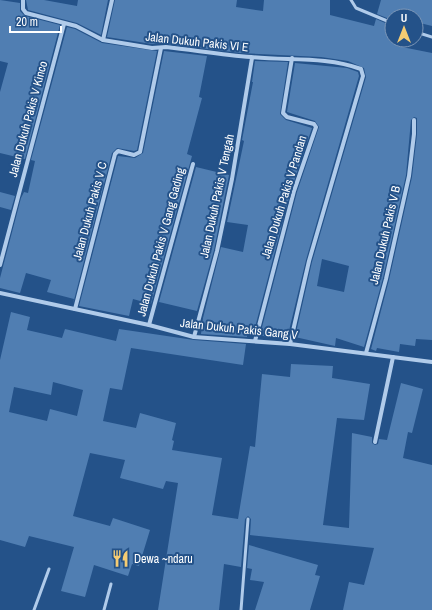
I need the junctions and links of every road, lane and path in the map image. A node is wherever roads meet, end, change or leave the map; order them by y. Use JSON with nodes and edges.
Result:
{"nodes":[{"id":1,"x":23,"y":0,"type":"edge"},
{"id":2,"x":112,"y":0,"type":"edge"},
{"id":3,"x":351,"y":0,"type":"edge"},
{"id":4,"x":384,"y":20,"type":"edge"},
{"id":5,"x":64,"y":24,"type":"junction"},
{"id":6,"x":103,"y":40,"type":"junction"},
{"id":7,"x":161,"y":48,"type":"junction"},
{"id":8,"x":252,"y":58,"type":"junction"},
{"id":9,"x":292,"y":58,"type":"junction"},
{"id":10,"x":414,"y":120,"type":"dead end"},
{"id":11,"x":193,"y":164,"type":"dead end"},
{"id":12,"x":0,"y":265,"type":"edge"},
{"id":13,"x":0,"y":293,"type":"edge"},
{"id":14,"x":75,"y":309,"type":"junction"},
{"id":15,"x":150,"y":325,"type":"junction"},
{"id":16,"x":194,"y":337,"type":"junction"},
{"id":17,"x":255,"y":341,"type":"junction"},
{"id":18,"x":290,"y":344,"type":"junction"},
{"id":19,"x":366,"y":353,"type":"junction"},
{"id":20,"x":393,"y":357,"type":"junction"},
{"id":21,"x":432,"y":362,"type":"edge"},
{"id":22,"x":376,"y":442,"type":"dead end"},
{"id":23,"x":248,"y":519,"type":"dead end"},
{"id":24,"x":48,"y":569,"type":"dead end"},
{"id":25,"x":111,"y":584,"type":"dead end"},
{"id":26,"x":34,"y":610,"type":"edge"},
{"id":27,"x":104,"y":610,"type":"edge"},
{"id":28,"x":241,"y":610,"type":"edge"}],
"edges":[{"from":1,"to":5,"type":"street","name":"Jalan Dukuh Pakis VI E"},
{"from":2,"to":6,"type":"street"},
{"from":3,"to":4,"type":"lane"},
{"from":5,"to":6,"type":"street","name":"Jalan Dukuh Pakis VI E"},
{"from":5,"to":12,"type":"street","name":"Jalan Dukuh Pakis V Kinco"},
{"from":6,"to":7,"type":"street","name":"Jalan Dukuh Pakis VI E"},
{"from":7,"to":8,"type":"street","name":"Jalan Dukuh Pakis VI E"},
{"from":7,"to":14,"type":"street","name":"Jalan Dukuh Pakis V C"},
{"from":8,"to":9,"type":"street","name":"Jalan Dukuh Pakis VI E"},
{"from":8,"to":16,"type":"street","name":"Jalan Dukuh Pakis V Tengah"},
{"from":9,"to":17,"type":"street","name":"Jalan Dukuh Pakis V Pandan"},
{"from":9,"to":18,"type":"street","name":"Jalan Dukuh Pakis VI E"},
{"from":10,"to":19,"type":"street","name":"Jalan Dukuh Pakis V B"},
{"from":11,"to":15,"type":"street","name":"Jalan Dukuh Pakis V Gang Gading"},
{"from":13,"to":14,"type":"street","name":"Jalan Dukuh Pakis Gang V"},
{"from":14,"to":15,"type":"street","name":"Jalan Dukuh Pakis Gang V"},
{"from":15,"to":16,"type":"street","name":"Jalan Dukuh Pakis Gang V"},
{"from":16,"to":17,"type":"street","name":"Jalan Dukuh Pakis Gang V"},
{"from":17,"to":18,"type":"street","name":"Jalan Dukuh Pakis Gang V"},
{"from":18,"to":19,"type":"street","name":"Jalan Dukuh Pakis Gang V"},
{"from":19,"to":20,"type":"street","name":"Jalan Dukuh Pakis Gang V"},
{"from":20,"to":21,"type":"street","name":"Jalan Dukuh Pakis Gang V"},
{"from":20,"to":22,"type":"street"},
{"from":23,"to":28,"type":"lane"},
{"from":24,"to":26,"type":"lane"},
{"from":25,"to":27,"type":"lane"}]}
